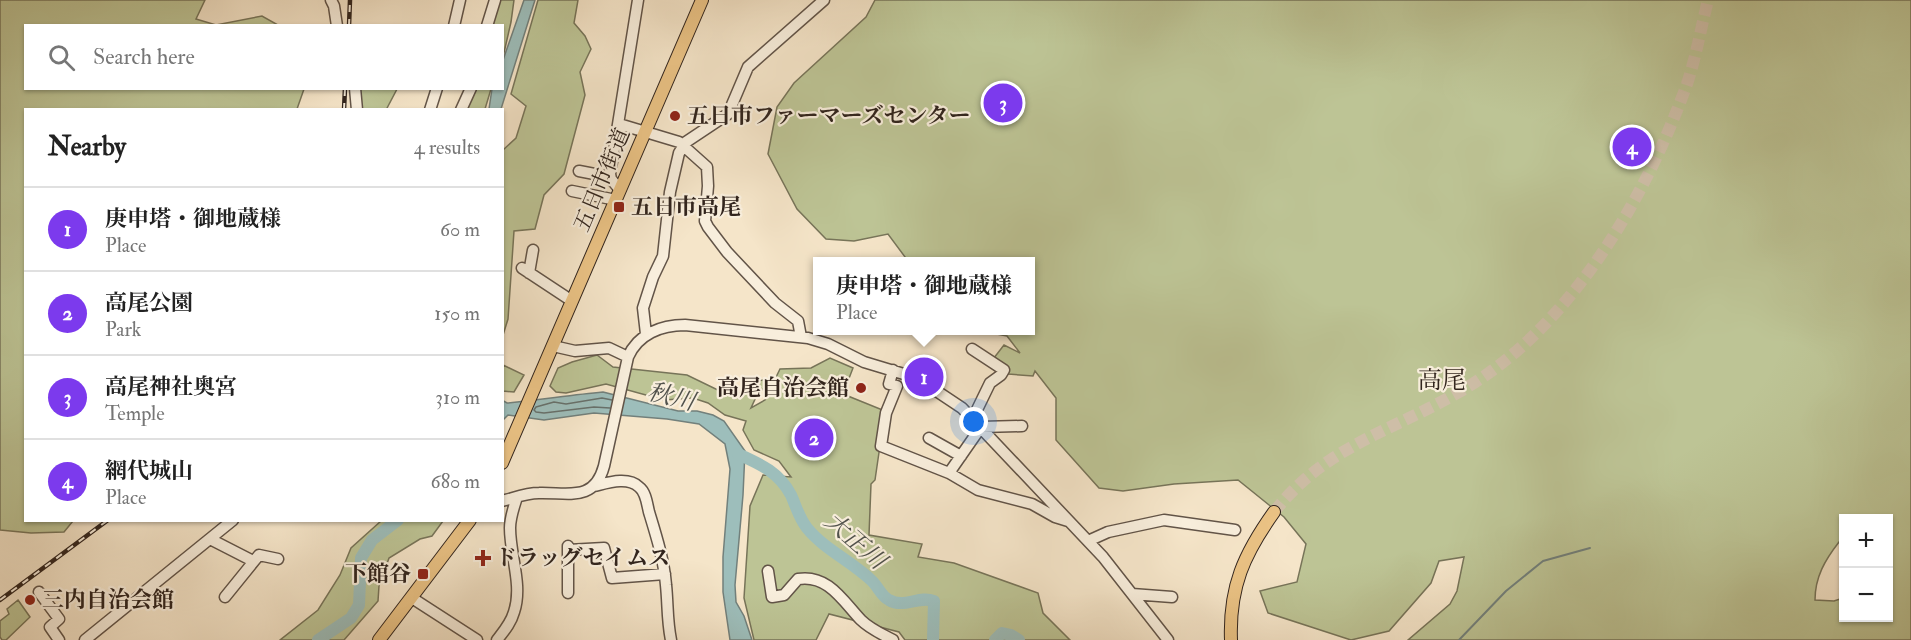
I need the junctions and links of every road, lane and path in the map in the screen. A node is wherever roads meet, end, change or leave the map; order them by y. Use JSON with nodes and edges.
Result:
{"nodes":[{"id":1,"x":331,"y":0,"type":"edge"},
{"id":2,"x":460,"y":0,"type":"edge"},
{"id":3,"x":495,"y":0,"type":"edge"},
{"id":4,"x":638,"y":0,"type":"edge"},
{"id":5,"x":702,"y":0,"type":"edge"},
{"id":6,"x":824,"y":0,"type":"edge"},
{"id":7,"x":337,"y":24,"type":"edge"},
{"id":8,"x":454,"y":24,"type":"edge"},
{"id":9,"x":489,"y":24,"type":"edge"},
{"id":10,"x":355,"y":90,"type":"edge"},
{"id":11,"x":436,"y":90,"type":"edge"},
{"id":12,"x":470,"y":90,"type":"edge"},
{"id":13,"x":357,"y":108,"type":"edge"},
{"id":14,"x":431,"y":108,"type":"edge"},
{"id":15,"x":462,"y":108,"type":"edge"},
{"id":16,"x":619,"y":124,"type":"junction"},
{"id":17,"x":646,"y":131,"type":"junction"},
{"id":18,"x":683,"y":146,"type":"junction"},
{"id":19,"x":579,"y":171,"type":"dead end"},
{"id":20,"x":610,"y":177,"type":"junction"},
{"id":21,"x":572,"y":191,"type":"dead end"},
{"id":22,"x":618,"y":195,"type":"junction"},
{"id":23,"x":533,"y":250,"type":"dead end"},
{"id":24,"x":573,"y":302,"type":"junction"},
{"id":25,"x":646,"y":334,"type":"junction"},
{"id":26,"x":801,"y":337,"type":"junction"},
{"id":27,"x":553,"y":346,"type":"junction"},
{"id":28,"x":972,"y":349,"type":"dead end"},
{"id":29,"x":628,"y":357,"type":"junction"},
{"id":30,"x":893,"y":370,"type":"junction"},
{"id":31,"x":977,"y":422,"type":"junction"},
{"id":32,"x":1022,"y":426,"type":"dead end"},
{"id":33,"x":929,"y":438,"type":"dead end"},
{"id":34,"x":961,"y":456,"type":"junction"},
{"id":35,"x":504,"y":460,"type":"edge"},
{"id":36,"x":949,"y":473,"type":"junction"},
{"id":37,"x":594,"y":486,"type":"junction"},
{"id":38,"x":517,"y":497,"type":"junction"},
{"id":39,"x":504,"y":500,"type":"edge"},
{"id":40,"x":1274,"y":512,"type":"tunnel mouth"},
{"id":41,"x":1070,"y":521,"type":"junction"},
{"id":42,"x":231,"y":522,"type":"edge"},
{"id":43,"x":469,"y":522,"type":"edge"},
{"id":44,"x":1235,"y":530,"type":"dead end"},
{"id":45,"x":210,"y":539,"type":"junction"},
{"id":46,"x":1088,"y":541,"type":"junction"},
{"id":47,"x":278,"y":559,"type":"dead end"},
{"id":48,"x":253,"y":561,"type":"junction"},
{"id":49,"x":768,"y":570,"type":"dead end"},
{"id":50,"x":665,"y":574,"type":"junction"},
{"id":51,"x":39,"y":592,"type":"dead end"},
{"id":52,"x":568,"y":593,"type":"dead end"},
{"id":53,"x":1132,"y":594,"type":"junction"},
{"id":54,"x":225,"y":597,"type":"dead end"},
{"id":55,"x":1172,"y":597,"type":"dead end"},
{"id":56,"x":412,"y":598,"type":"junction"},
{"id":57,"x":59,"y":640,"type":"edge"},
{"id":58,"x":85,"y":640,"type":"edge"},
{"id":59,"x":379,"y":640,"type":"edge"},
{"id":60,"x":477,"y":640,"type":"edge"},
{"id":61,"x":497,"y":640,"type":"edge"},
{"id":62,"x":671,"y":640,"type":"edge"},
{"id":63,"x":893,"y":640,"type":"edge"},
{"id":64,"x":1168,"y":640,"type":"edge"},
{"id":65,"x":1232,"y":640,"type":"edge"}],
"edges":[{"from":1,"to":7,"type":"street"},
{"from":2,"to":8,"type":"street"},
{"from":3,"to":9,"type":"street"},
{"from":4,"to":16,"type":"street"},
{"from":5,"to":17,"type":"main road","name":"五日市街道"},
{"from":6,"to":18,"type":"street"},
{"from":10,"to":13,"type":"street"},
{"from":11,"to":14,"type":"street"},
{"from":12,"to":15,"type":"street"},
{"from":16,"to":17,"type":"street"},
{"from":16,"to":20,"type":"street"},
{"from":17,"to":18,"type":"street"},
{"from":17,"to":22,"type":"main road","name":"五日市街道"},
{"from":18,"to":25,"type":"street"},
{"from":18,"to":26,"type":"street"},
{"from":19,"to":20,"type":"street"},
{"from":20,"to":22,"type":"street"},
{"from":21,"to":22,"type":"street"},
{"from":22,"to":24,"type":"main road","name":"五日市街道"},
{"from":23,"to":24,"type":"street"},
{"from":24,"to":27,"type":"main road","name":"五日市街道"},
{"from":25,"to":26,"type":"street"},
{"from":25,"to":29,"type":"street"},
{"from":26,"to":30,"type":"street"},
{"from":27,"to":29,"type":"street"},
{"from":27,"to":35,"type":"main road","name":"五日市街道"},
{"from":28,"to":31,"type":"street"},
{"from":29,"to":37,"type":"street"},
{"from":30,"to":31,"type":"street"},
{"from":30,"to":36,"type":"street"},
{"from":31,"to":32,"type":"street"},
{"from":31,"to":34,"type":"street"},
{"from":31,"to":41,"type":"street"},
{"from":33,"to":34,"type":"street"},
{"from":34,"to":36,"type":"street"},
{"from":36,"to":41,"type":"street"},
{"from":37,"to":38,"type":"street"},
{"from":37,"to":50,"type":"street"},
{"from":38,"to":39,"type":"street"},
{"from":38,"to":61,"type":"street"},
{"from":40,"to":65,"type":"main road"},
{"from":41,"to":46,"type":"street"},
{"from":42,"to":45,"type":"street"},
{"from":43,"to":56,"type":"main road"},
{"from":44,"to":46,"type":"street"},
{"from":45,"to":48,"type":"street"},
{"from":45,"to":58,"type":"street"},
{"from":46,"to":53,"type":"street"},
{"from":47,"to":48,"type":"street"},
{"from":48,"to":54,"type":"street"},
{"from":49,"to":63,"type":"street"},
{"from":50,"to":52,"type":"street"},
{"from":50,"to":62,"type":"street"},
{"from":51,"to":57,"type":"street"},
{"from":53,"to":55,"type":"street"},
{"from":53,"to":64,"type":"street"},
{"from":56,"to":59,"type":"main road"},
{"from":56,"to":60,"type":"street"}]}
